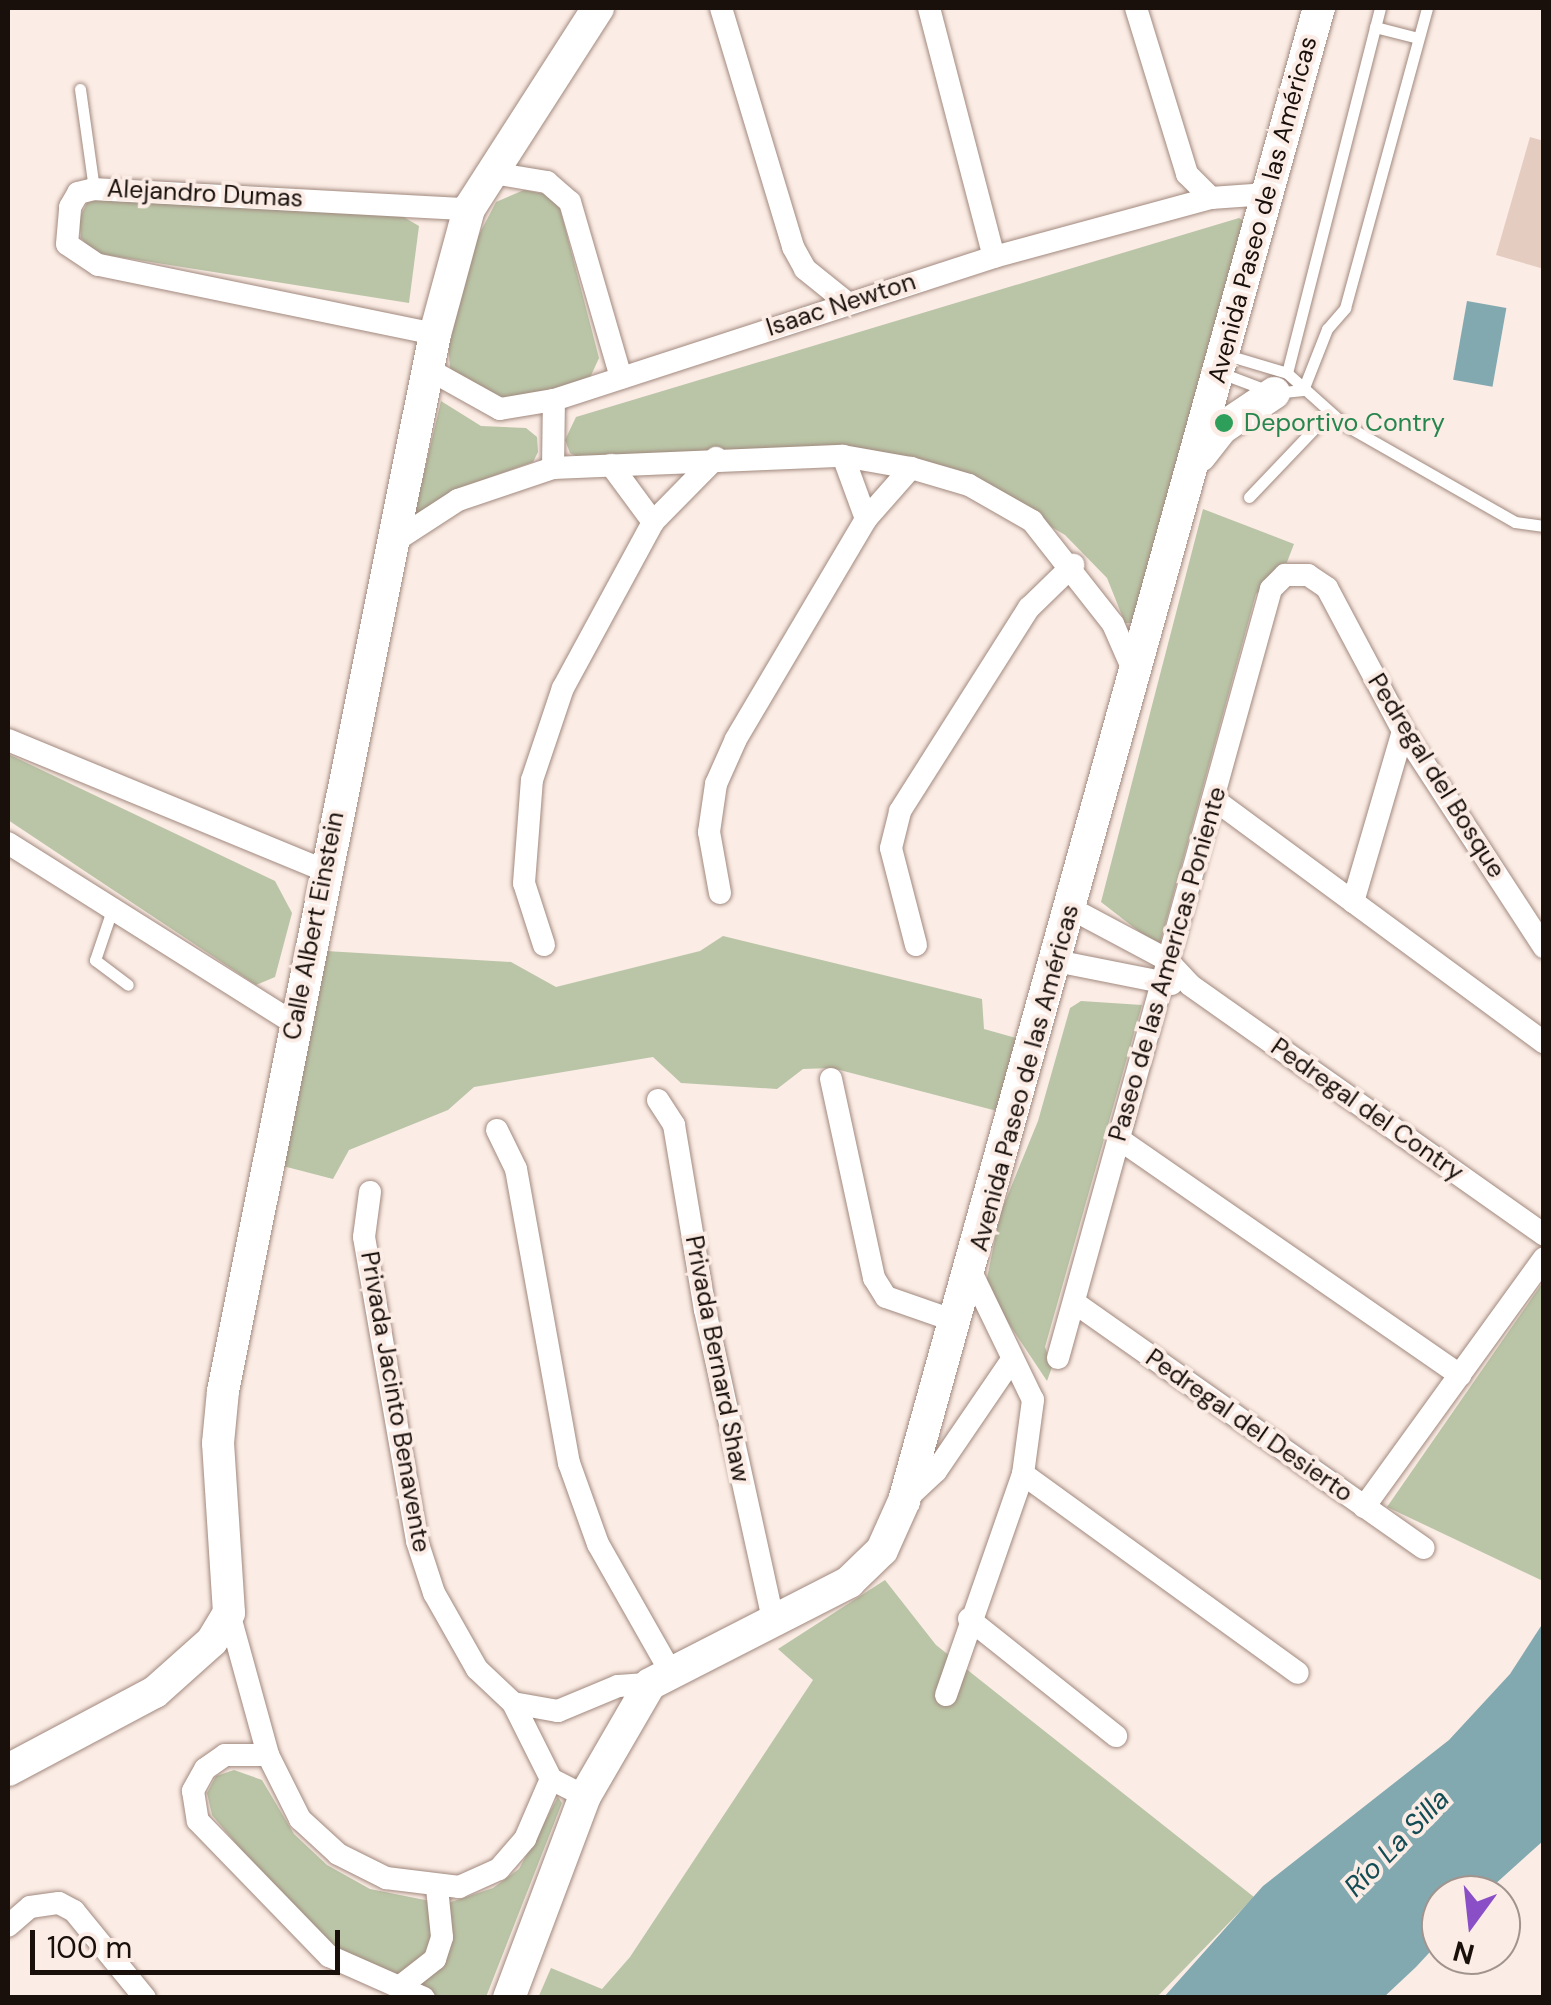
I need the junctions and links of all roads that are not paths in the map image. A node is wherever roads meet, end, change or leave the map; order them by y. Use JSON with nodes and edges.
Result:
{"nodes":[{"id":1,"x":598,"y":8,"type":"edge"},
{"id":2,"x":721,"y":8,"type":"edge"},
{"id":3,"x":929,"y":8,"type":"edge"},
{"id":4,"x":1136,"y":8,"type":"edge"},
{"id":5,"x":1319,"y":8,"type":"edge"},
{"id":6,"x":1380,"y":8,"type":"edge"},
{"id":7,"x":1426,"y":8,"type":"edge"},
{"id":8,"x":1376,"y":26,"type":"junction"},
{"id":9,"x":1418,"y":38,"type":"junction"},
{"id":10,"x":80,"y":88,"type":"dead end"},
{"id":11,"x":493,"y":173,"type":"junction"},
{"id":12,"x":94,"y":188,"type":"junction"},
{"id":13,"x":1266,"y":194,"type":"junction"},
{"id":14,"x":1211,"y":198,"type":"junction"},
{"id":15,"x":469,"y":209,"type":"junction"},
{"id":16,"x":994,"y":257,"type":"junction"},
{"id":17,"x":846,"y":302,"type":"junction"},
{"id":18,"x":435,"y":334,"type":"junction"},
{"id":19,"x":1220,"y":363,"type":"junction"},
{"id":20,"x":428,"y":369,"type":"junction"},
{"id":21,"x":621,"y":378,"type":"junction"},
{"id":22,"x":1288,"y":385,"type":"junction"},
{"id":23,"x":554,"y":400,"type":"junction"},
{"id":24,"x":1327,"y":414,"type":"junction"},
{"id":25,"x":843,"y":456,"type":"junction"},
{"id":26,"x":716,"y":458,"type":"junction"},
{"id":27,"x":1194,"y":464,"type":"junction"},
{"id":28,"x":611,"y":466,"type":"junction"},
{"id":29,"x":554,"y":468,"type":"junction"},
{"id":30,"x":912,"y":468,"type":"junction"},
{"id":31,"x":1248,"y":497,"type":"dead end"},
{"id":32,"x":866,"y":519,"type":"junction"},
{"id":33,"x":652,"y":522,"type":"junction"},
{"id":34,"x":1544,"y":526,"type":"edge"},
{"id":35,"x":398,"y":539,"type":"junction"},
{"id":36,"x":1073,"y":565,"type":"junction"},
{"id":37,"x":1285,"y":575,"type":"joint"},
{"id":38,"x":1134,"y":672,"type":"junction"},
{"id":39,"x":1403,"y":732,"type":"junction"},
{"id":40,"x":8,"y":740,"type":"edge"},
{"id":41,"x":1214,"y":800,"type":"junction"},
{"id":42,"x":8,"y":843,"type":"edge"},
{"id":43,"x":324,"y":870,"type":"junction"},
{"id":44,"x":720,"y":894,"type":"dead end"},
{"id":45,"x":1353,"y":902,"type":"junction"},
{"id":46,"x":1070,"y":908,"type":"junction"},
{"id":47,"x":112,"y":910,"type":"junction"},
{"id":48,"x":544,"y":945,"type":"dead end"},
{"id":49,"x":916,"y":945,"type":"dead end"},
{"id":50,"x":1544,"y":948,"type":"edge"},
{"id":51,"x":1166,"y":958,"type":"junction"},
{"id":52,"x":1056,"y":961,"type":"junction"},
{"id":53,"x":128,"y":984,"type":"dead end"},
{"id":54,"x":1160,"y":984,"type":"junction"},
{"id":55,"x":1190,"y":985,"type":"junction"},
{"id":56,"x":294,"y":1023,"type":"junction"},
{"id":57,"x":1544,"y":1043,"type":"edge"},
{"id":58,"x":832,"y":1079,"type":"dead end"},
{"id":59,"x":658,"y":1100,"type":"dead end"},
{"id":60,"x":498,"y":1130,"type":"dead end"},
{"id":61,"x":1120,"y":1139,"type":"junction"},
{"id":62,"x":370,"y":1192,"type":"dead end"},
{"id":63,"x":1544,"y":1235,"type":"edge"},
{"id":64,"x":1544,"y":1258,"type":"edge"},
{"id":65,"x":972,"y":1274,"type":"junction"},
{"id":66,"x":1075,"y":1303,"type":"junction"},
{"id":67,"x":955,"y":1322,"type":"junction"},
{"id":68,"x":1058,"y":1358,"type":"dead end"},
{"id":69,"x":1012,"y":1361,"type":"junction"},
{"id":70,"x":1460,"y":1375,"type":"junction"},
{"id":71,"x":1023,"y":1474,"type":"junction"},
{"id":72,"x":904,"y":1500,"type":"junction"},
{"id":73,"x":1364,"y":1507,"type":"junction"},
{"id":74,"x":1424,"y":1548,"type":"dead end"},
{"id":75,"x":229,"y":1613,"type":"junction"},
{"id":76,"x":773,"y":1619,"type":"junction"},
{"id":77,"x":969,"y":1619,"type":"junction"},
{"id":78,"x":1298,"y":1673,"type":"dead end"},
{"id":79,"x":660,"y":1677,"type":"junction"},
{"id":80,"x":946,"y":1695,"type":"dead end"},
{"id":81,"x":513,"y":1704,"type":"junction"},
{"id":82,"x":1116,"y":1736,"type":"dead end"},
{"id":83,"x":268,"y":1755,"type":"junction"},
{"id":84,"x":8,"y":1770,"type":"edge"},
{"id":85,"x":551,"y":1779,"type":"junction"},
{"id":86,"x":585,"y":1796,"type":"junction"},
{"id":87,"x":437,"y":1888,"type":"junction"},
{"id":88,"x":8,"y":1926,"type":"edge"},
{"id":89,"x":402,"y":1986,"type":"junction"},
{"id":90,"x":145,"y":1998,"type":"edge"},
{"id":91,"x":424,"y":1998,"type":"edge"},
{"id":92,"x":509,"y":1998,"type":"edge"}],
"edges":[{"from":1,"to":11,"type":"street","name":"Calle Albert Einstein"},
{"from":2,"to":17,"type":"street"},
{"from":3,"to":16,"type":"street"},
{"from":4,"to":14,"type":"street"},
{"from":5,"to":13,"type":"street","name":"Avenida Paseo de las Américas"},
{"from":6,"to":8,"type":"lane"},
{"from":7,"to":9,"type":"lane"},
{"from":8,"to":9,"type":"lane"},
{"from":8,"to":22,"type":"lane"},
{"from":9,"to":22,"type":"lane"},
{"from":10,"to":12,"type":"lane"},
{"from":11,"to":15,"type":"street","name":"Calle Albert Einstein"},
{"from":11,"to":21,"type":"street"},
{"from":12,"to":15,"type":"street","name":"Alejandro Dumas"},
{"from":12,"to":18,"type":"street","name":"Alejandro Dumas"},
{"from":13,"to":14,"type":"street","name":"Isaac Newton"},
{"from":13,"to":19,"type":"street","name":"Avenida Paseo de las Américas"},
{"from":14,"to":16,"type":"street","name":"Isaac Newton"},
{"from":15,"to":18,"type":"street","name":"Calle Albert Einstein"},
{"from":16,"to":17,"type":"street","name":"Isaac Newton"},
{"from":17,"to":21,"type":"street","name":"Isaac Newton"},
{"from":18,"to":20,"type":"street","name":"Calle Albert Einstein"},
{"from":19,"to":22,"type":"lane"},
{"from":19,"to":22,"type":"lane"},
{"from":19,"to":27,"type":"street","name":"Avenida Paseo de las Américas"},
{"from":20,"to":23,"type":"street","name":"Isaac Newton"},
{"from":20,"to":35,"type":"street","name":"Calle Albert Einstein"},
{"from":21,"to":23,"type":"street","name":"Isaac Newton"},
{"from":22,"to":24,"type":"lane"},
{"from":22,"to":27,"type":"street"},
{"from":23,"to":29,"type":"street"},
{"from":24,"to":31,"type":"lane"},
{"from":24,"to":34,"type":"lane"},
{"from":25,"to":26,"type":"street"},
{"from":25,"to":30,"type":"street"},
{"from":25,"to":32,"type":"street"},
{"from":26,"to":28,"type":"street"},
{"from":26,"to":33,"type":"street"},
{"from":27,"to":38,"type":"street","name":"Avenida Paseo de las Américas"},
{"from":28,"to":29,"type":"street"},
{"from":28,"to":33,"type":"street"},
{"from":29,"to":35,"type":"street"},
{"from":30,"to":32,"type":"street"},
{"from":30,"to":36,"type":"street"},
{"from":32,"to":44,"type":"street"},
{"from":33,"to":48,"type":"street"},
{"from":35,"to":43,"type":"street","name":"Calle Albert Einstein"},
{"from":36,"to":38,"type":"street"},
{"from":36,"to":49,"type":"street"},
{"from":37,"to":39,"type":"street","name":"Pedregal del Bosque"},
{"from":37,"to":41,"type":"street","name":"Paseo de las Americas Poniente"},
{"from":38,"to":46,"type":"street","name":"Avenida Paseo de las Américas"},
{"from":39,"to":45,"type":"street"},
{"from":39,"to":50,"type":"street","name":"Pedregal del Bosque"},
{"from":40,"to":43,"type":"street"},
{"from":41,"to":45,"type":"street"},
{"from":41,"to":51,"type":"street","name":"Paseo de las Americas Poniente"},
{"from":42,"to":47,"type":"street"},
{"from":43,"to":56,"type":"street","name":"Calle Albert Einstein"},
{"from":45,"to":57,"type":"street"},
{"from":46,"to":51,"type":"street","name":"Pedregal del Contry"},
{"from":46,"to":52,"type":"street","name":"Avenida Paseo de las Américas"},
{"from":47,"to":53,"type":"lane"},
{"from":47,"to":56,"type":"street"},
{"from":51,"to":54,"type":"street","name":"Paseo de las Americas Poniente"},
{"from":51,"to":55,"type":"street","name":"Pedregal del Contry"},
{"from":52,"to":54,"type":"street"},
{"from":52,"to":65,"type":"street","name":"Avenida Paseo de las Américas"},
{"from":54,"to":55,"type":"street"},
{"from":54,"to":61,"type":"street","name":"Paseo de las Americas Poniente"},
{"from":55,"to":63,"type":"street","name":"Pedregal del Contry"},
{"from":56,"to":75,"type":"street","name":"Calle Albert Einstein"},
{"from":58,"to":67,"type":"street"},
{"from":59,"to":76,"type":"street","name":"Privada Bernard Shaw"},
{"from":60,"to":79,"type":"street"},
{"from":61,"to":66,"type":"street","name":"Paseo de las Americas Poniente"},
{"from":61,"to":70,"type":"street"},
{"from":62,"to":81,"type":"street","name":"Privada Jacinto Benavente"},
{"from":64,"to":70,"type":"street"},
{"from":65,"to":67,"type":"street","name":"Avenida Paseo de las Américas"},
{"from":65,"to":69,"type":"street"},
{"from":66,"to":68,"type":"street","name":"Paseo de las Americas Poniente"},
{"from":66,"to":73,"type":"street","name":"Pedregal del Desierto"},
{"from":67,"to":72,"type":"street","name":"Avenida Paseo de las Américas"},
{"from":69,"to":71,"type":"street"},
{"from":69,"to":72,"type":"street"},
{"from":70,"to":73,"type":"street"},
{"from":71,"to":77,"type":"street"},
{"from":71,"to":78,"type":"street"},
{"from":72,"to":76,"type":"street","name":"Avenida Paseo de las Américas"},
{"from":73,"to":74,"type":"street","name":"Pedregal del Desierto"},
{"from":75,"to":83,"type":"street"},
{"from":75,"to":84,"type":"street"},
{"from":76,"to":79,"type":"street","name":"Avenida Paseo de las Américas"},
{"from":77,"to":80,"type":"street"},
{"from":77,"to":82,"type":"street"},
{"from":79,"to":81,"type":"street"},
{"from":79,"to":86,"type":"street"},
{"from":81,"to":85,"type":"street","name":"Privada Jacinto Benavente"},
{"from":83,"to":87,"type":"street"},
{"from":83,"to":89,"type":"street"},
{"from":85,"to":86,"type":"street"},
{"from":85,"to":87,"type":"street"},
{"from":86,"to":92,"type":"street"},
{"from":87,"to":89,"type":"street"},
{"from":88,"to":90,"type":"street"},
{"from":89,"to":91,"type":"street"}]}
